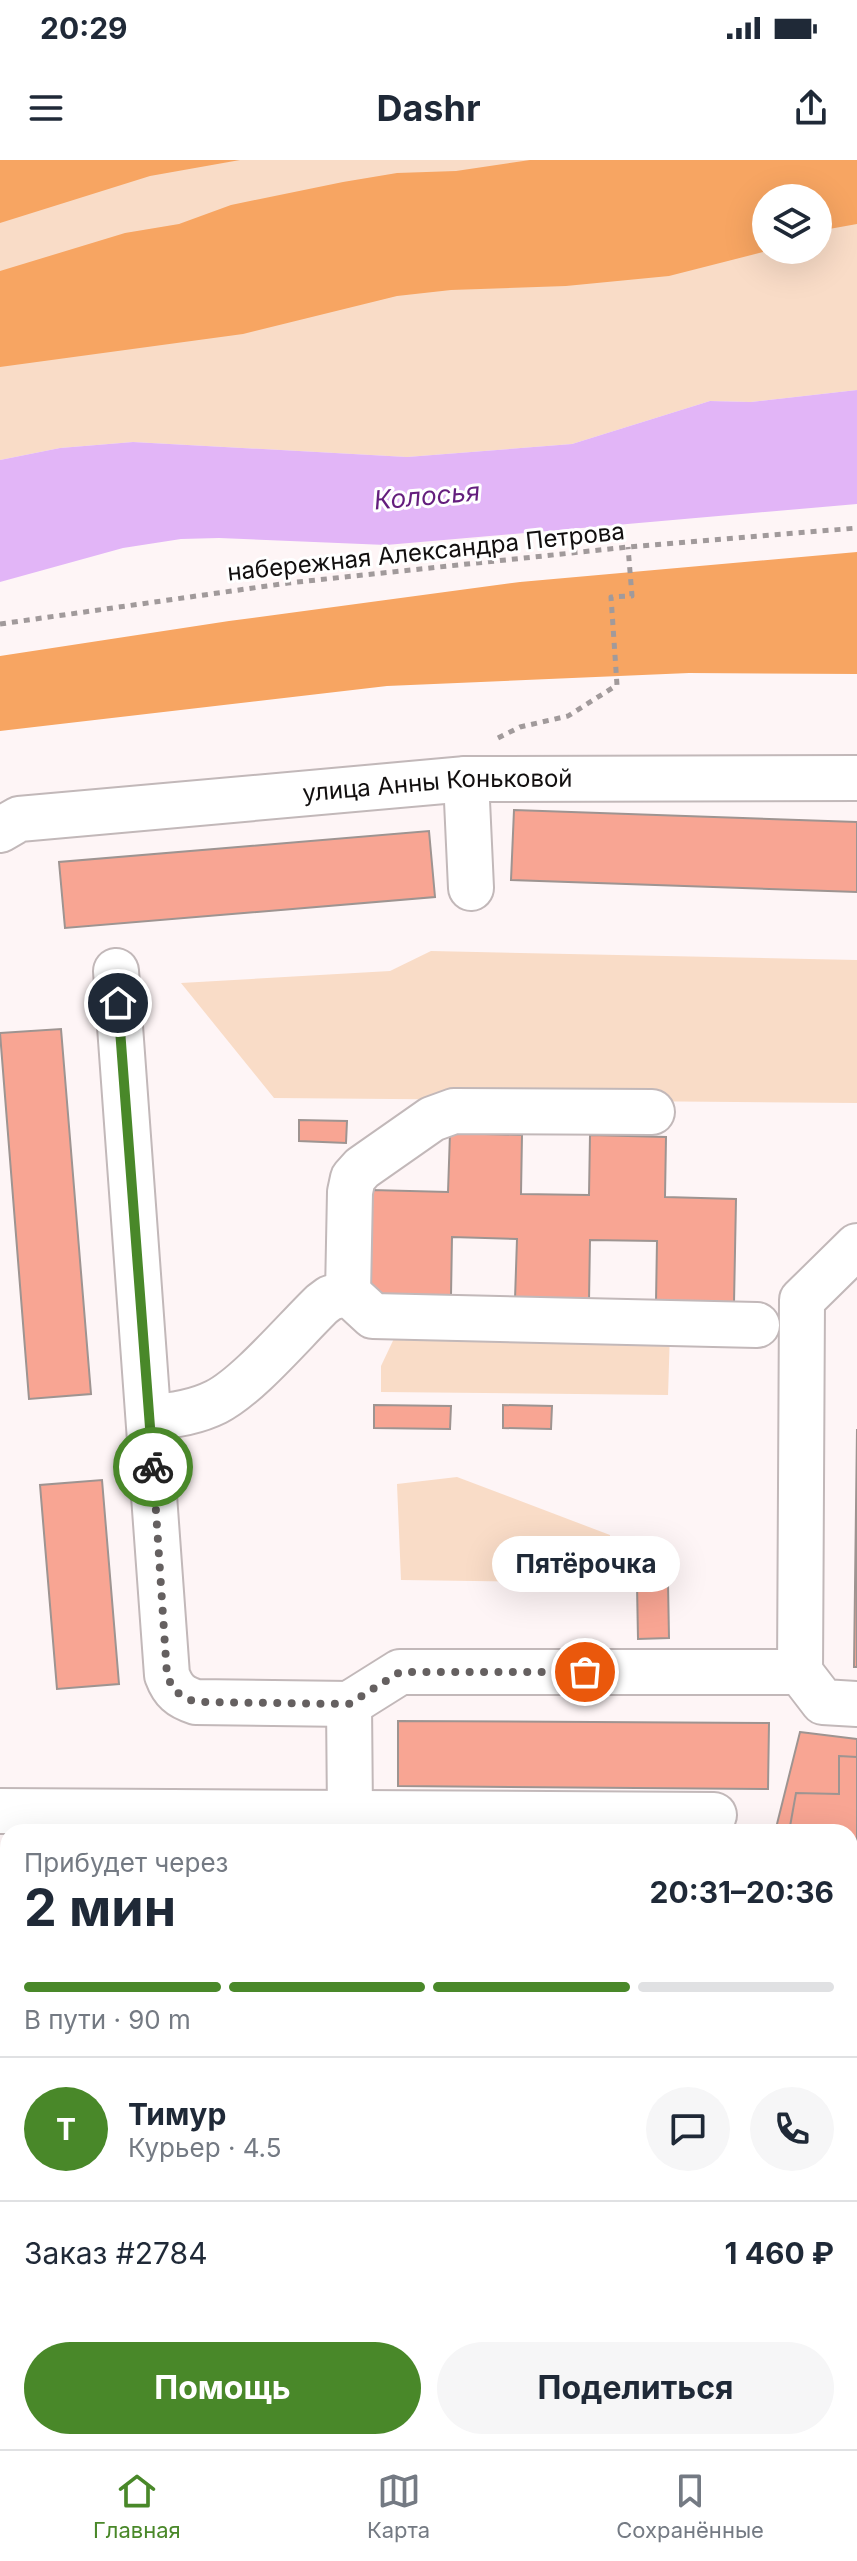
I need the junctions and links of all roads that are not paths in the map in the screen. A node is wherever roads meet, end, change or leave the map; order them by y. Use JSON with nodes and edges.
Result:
{"nodes":[{"id":1,"x":857,"y":778,"type":"edge"},
{"id":2,"x":475,"y":779,"type":"junction"},
{"id":3,"x":9,"y":825,"type":"edge"},
{"id":4,"x":471,"y":888,"type":"dead end"},
{"id":5,"x":116,"y":971,"type":"dead end"},
{"id":6,"x":652,"y":1112,"type":"dead end"},
{"id":7,"x":857,"y":1246,"type":"edge"},
{"id":8,"x":348,"y":1293,"type":"junction"},
{"id":9,"x":757,"y":1325,"type":"dead end"},
{"id":10,"x":149,"y":1417,"type":"junction"},
{"id":11,"x":800,"y":1672,"type":"junction"},
{"id":12,"x":349,"y":1704,"type":"junction"},
{"id":13,"x":857,"y":1704,"type":"edge"},
{"id":14,"x":0,"y":1811,"type":"edge"},
{"id":15,"x":350,"y":1813,"type":"junction"},
{"id":16,"x":714,"y":1815,"type":"dead end"},
{"id":17,"x":395,"y":1823,"type":"edge"}],
"edges":[{"from":1,"to":2,"type":"street","name":"улица Анны Коньковой"},
{"from":2,"to":3,"type":"street","name":"улица Анны Коньковой"},
{"from":2,"to":4,"type":"street"},
{"from":5,"to":10,"type":"street"},
{"from":6,"to":8,"type":"street"},
{"from":7,"to":11,"type":"street"},
{"from":8,"to":9,"type":"street"},
{"from":8,"to":10,"type":"street"},
{"from":10,"to":12,"type":"street"},
{"from":11,"to":12,"type":"street"},
{"from":11,"to":13,"type":"street"},
{"from":12,"to":15,"type":"street"},
{"from":14,"to":15,"type":"street"},
{"from":15,"to":17,"type":"street"},
{"from":16,"to":17,"type":"street"}]}
